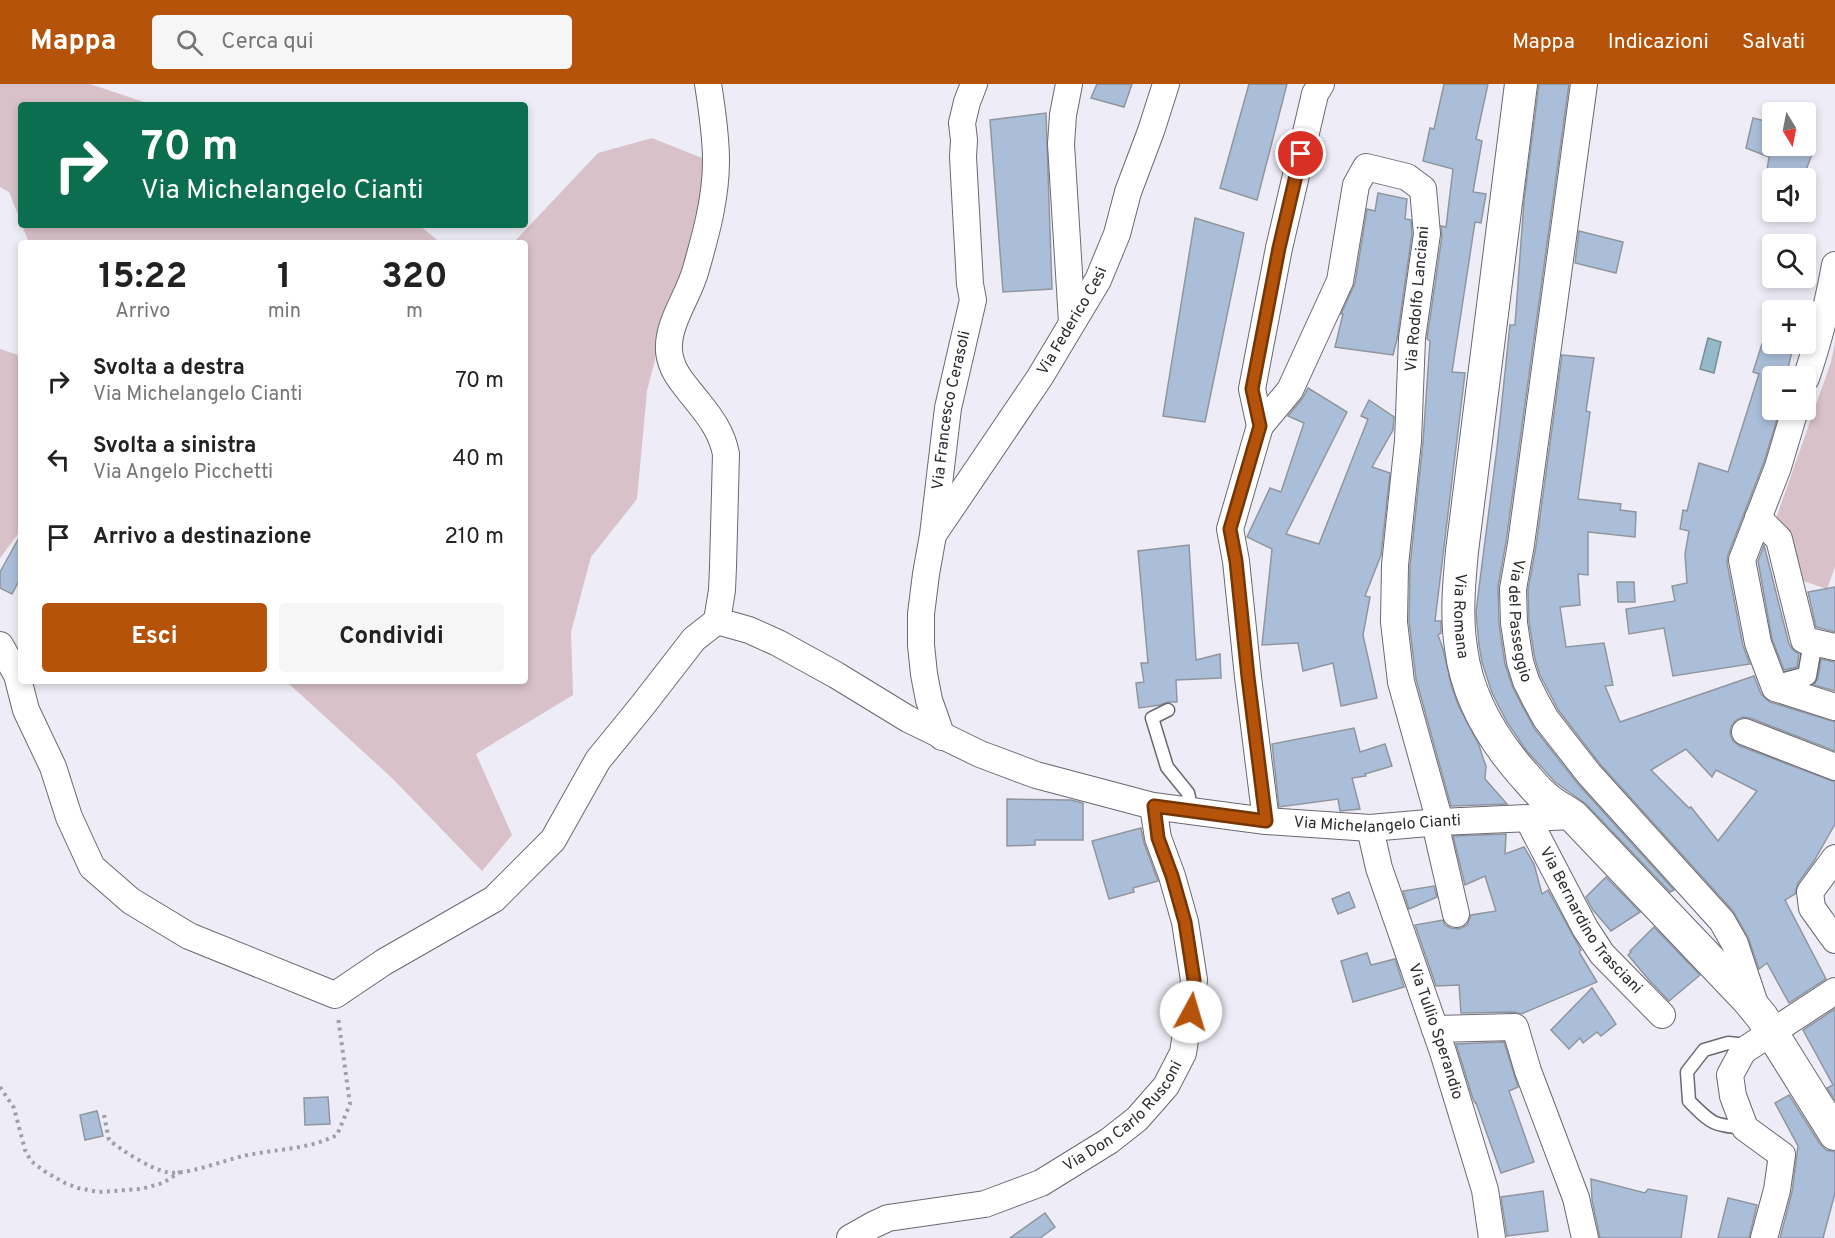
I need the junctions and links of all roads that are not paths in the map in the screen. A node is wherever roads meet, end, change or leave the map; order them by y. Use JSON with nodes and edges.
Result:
{"nodes":[{"id":1,"x":708,"y":84,"type":"edge"},
{"id":2,"x":974,"y":84,"type":"edge"},
{"id":3,"x":1070,"y":84,"type":"edge"},
{"id":4,"x":1166,"y":84,"type":"edge"},
{"id":5,"x":1321,"y":84,"type":"edge"},
{"id":6,"x":1521,"y":84,"type":"edge"},
{"id":7,"x":1584,"y":84,"type":"edge"},
{"id":8,"x":1835,"y":265,"type":"edge"},
{"id":9,"x":1072,"y":322,"type":"junction"},
{"id":10,"x":1810,"y":366,"type":"edge"},
{"id":11,"x":1793,"y":420,"type":"edge"},
{"id":12,"x":1260,"y":426,"type":"junction"},
{"id":13,"x":1758,"y":518,"type":"junction"},
{"id":14,"x":933,"y":535,"type":"junction"},
{"id":15,"x":717,"y":621,"type":"junction"},
{"id":16,"x":0,"y":645,"type":"edge"},
{"id":17,"x":1824,"y":645,"type":"edge"},
{"id":18,"x":18,"y":675,"type":"edge"},
{"id":19,"x":20,"y":684,"type":"edge"},
{"id":20,"x":1782,"y":690,"type":"junction"},
{"id":21,"x":1835,"y":707,"type":"edge"},
{"id":22,"x":1168,"y":710,"type":"dead end"},
{"id":23,"x":1745,"y":732,"type":"dead end"},
{"id":24,"x":942,"y":737,"type":"junction"},
{"id":25,"x":1835,"y":767,"type":"edge"},
{"id":26,"x":1154,"y":806,"type":"junction"},
{"id":27,"x":1192,"y":811,"type":"junction"},
{"id":28,"x":1573,"y":816,"type":"junction"},
{"id":29,"x":1528,"y":819,"type":"junction"},
{"id":30,"x":1266,"y":821,"type":"junction"},
{"id":31,"x":1438,"y":823,"type":"junction"},
{"id":32,"x":1370,"y":828,"type":"junction"},
{"id":33,"x":1835,"y":858,"type":"edge"},
{"id":34,"x":1456,"y":914,"type":"dead end"},
{"id":35,"x":1835,"y":940,"type":"edge"},
{"id":36,"x":1835,"y":991,"type":"edge"},
{"id":37,"x":1662,"y":1015,"type":"dead end"},
{"id":38,"x":1435,"y":1029,"type":"junction"},
{"id":39,"x":1760,"y":1029,"type":"junction"},
{"id":40,"x":1745,"y":1128,"type":"junction"},
{"id":41,"x":1835,"y":1134,"type":"edge"},
{"id":42,"x":850,"y":1238,"type":"edge"},
{"id":43,"x":1492,"y":1238,"type":"edge"},
{"id":44,"x":1585,"y":1238,"type":"edge"},
{"id":45,"x":1764,"y":1238,"type":"edge"}],
"edges":[{"from":1,"to":15,"type":"street"},
{"from":2,"to":14,"type":"street","name":"Via Francesco Cerasoli"},
{"from":3,"to":9,"type":"street"},
{"from":4,"to":9,"type":"street","name":"Via Federico Cesi"},
{"from":5,"to":12,"type":"street"},
{"from":6,"to":28,"type":"street","name":"Via Romana"},
{"from":7,"to":39,"type":"street","name":"Via del Passeggio"},
{"from":8,"to":10,"type":"street"},
{"from":9,"to":14,"type":"street","name":"Via Federico Cesi"},
{"from":11,"to":13,"type":"street"},
{"from":12,"to":30,"type":"street"},
{"from":12,"to":31,"type":"street","name":"Via Rodolfo Lanciani"},
{"from":13,"to":17,"type":"street"},
{"from":13,"to":20,"type":"street"},
{"from":14,"to":24,"type":"street","name":"Via Francesco Cerasoli"},
{"from":15,"to":19,"type":"street"},
{"from":15,"to":24,"type":"street","name":"Via Michelangelo Cianti"},
{"from":16,"to":18,"type":"street"},
{"from":17,"to":20,"type":"street"},
{"from":20,"to":21,"type":"street"},
{"from":22,"to":27,"type":"lane"},
{"from":23,"to":25,"type":"street"},
{"from":24,"to":26,"type":"street","name":"Via Michelangelo Cianti"},
{"from":26,"to":27,"type":"street","name":"Via Michelangelo Cianti"},
{"from":26,"to":42,"type":"street","name":"Via Don Carlo Rusconi"},
{"from":27,"to":30,"type":"street","name":"Via Michelangelo Cianti"},
{"from":28,"to":29,"type":"street","name":"Via Michelangelo Cianti"},
{"from":28,"to":39,"type":"street","name":"Via Romana"},
{"from":29,"to":31,"type":"street","name":"Via Michelangelo Cianti"},
{"from":29,"to":37,"type":"street","name":"Via Bernardino Trasciani"},
{"from":30,"to":32,"type":"street","name":"Via Michelangelo Cianti"},
{"from":31,"to":32,"type":"street","name":"Via Michelangelo Cianti"},
{"from":31,"to":34,"type":"street","name":"Via Rodolfo Lanciani"},
{"from":32,"to":38,"type":"street","name":"Via Tullio Sperandio"},
{"from":33,"to":35,"type":"street"},
{"from":36,"to":39,"type":"street"},
{"from":38,"to":43,"type":"street","name":"Via Tullio Sperandio"},
{"from":38,"to":44,"type":"street"},
{"from":39,"to":40,"type":"street"},
{"from":39,"to":40,"type":"lane"},
{"from":39,"to":41,"type":"street","name":"Via Romana"},
{"from":40,"to":45,"type":"street"}]}
